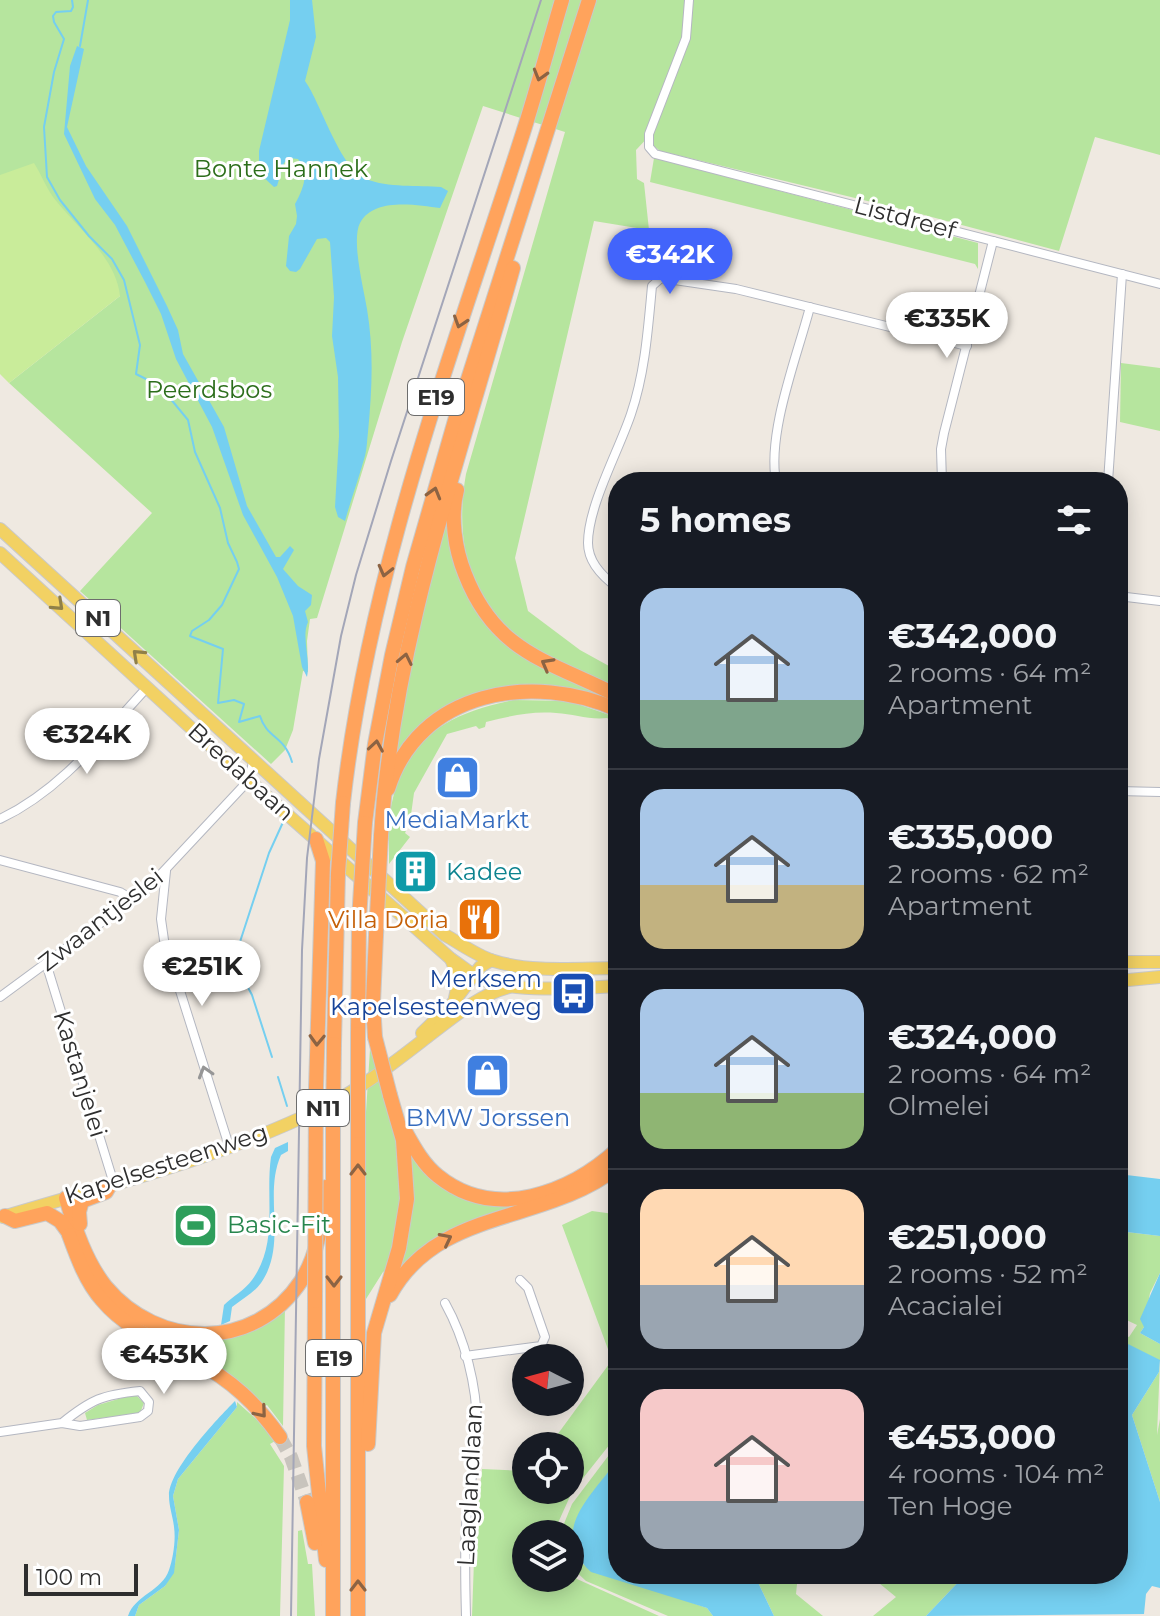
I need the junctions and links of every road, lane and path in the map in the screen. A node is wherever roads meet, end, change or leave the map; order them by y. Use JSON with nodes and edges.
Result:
{"nodes":[{"id":1,"x":562,"y":0,"type":"edge"},
{"id":2,"x":589,"y":0,"type":"edge"},
{"id":3,"x":689,"y":0,"type":"edge"},
{"id":4,"x":535,"y":170,"type":"junction"},
{"id":5,"x":993,"y":241,"type":"junction"},
{"id":6,"x":1122,"y":274,"type":"junction"},
{"id":7,"x":1160,"y":284,"type":"edge"},
{"id":8,"x":810,"y":307,"type":"junction"},
{"id":9,"x":967,"y":346,"type":"junction"},
{"id":10,"x":466,"y":431,"type":"junction"},
{"id":11,"x":609,"y":472,"type":"edge"},
{"id":12,"x":775,"y":472,"type":"edge"},
{"id":13,"x":942,"y":472,"type":"edge"},
{"id":14,"x":1109,"y":472,"type":"edge"},
{"id":15,"x":608,"y":476,"type":"edge"},
{"id":16,"x":0,"y":529,"type":"edge"},
{"id":17,"x":0,"y":553,"type":"edge"},
{"id":18,"x":608,"y":577,"type":"edge"},
{"id":19,"x":1128,"y":597,"type":"edge"},
{"id":20,"x":1160,"y":601,"type":"edge"},
{"id":21,"x":608,"y":692,"type":"edge"},
{"id":22,"x":142,"y":693,"type":"dead end"},
{"id":23,"x":608,"y":706,"type":"edge"},
{"id":24,"x":251,"y":760,"type":"junction"},
{"id":25,"x":249,"y":780,"type":"junction"},
{"id":26,"x":1128,"y":791,"type":"edge"},
{"id":27,"x":1160,"y":792,"type":"edge"},
{"id":28,"x":382,"y":813,"type":"junction"},
{"id":29,"x":0,"y":819,"type":"edge"},
{"id":30,"x":316,"y":839,"type":"junction"},
{"id":31,"x":0,"y":860,"type":"edge"},
{"id":32,"x":166,"y":871,"type":"junction"},
{"id":33,"x":386,"y":882,"type":"junction"},
{"id":34,"x":376,"y":894,"type":"junction"},
{"id":35,"x":133,"y":900,"type":"junction"},
{"id":36,"x":451,"y":959,"type":"junction"},
{"id":37,"x":491,"y":960,"type":"junction"},
{"id":38,"x":1128,"y":962,"type":"edge"},
{"id":39,"x":1160,"y":962,"type":"edge"},
{"id":40,"x":46,"y":963,"type":"junction"},
{"id":41,"x":608,"y":968,"type":"edge"},
{"id":42,"x":1160,"y":977,"type":"edge"},
{"id":43,"x":479,"y":978,"type":"junction"},
{"id":44,"x":1128,"y":980,"type":"edge"},
{"id":45,"x":512,"y":986,"type":"junction"},
{"id":46,"x":608,"y":986,"type":"edge"},
{"id":47,"x":0,"y":997,"type":"edge"},
{"id":48,"x":456,"y":1009,"type":"junction"},
{"id":49,"x":333,"y":1119,"type":"junction"},
{"id":50,"x":400,"y":1123,"type":"junction"},
{"id":51,"x":229,"y":1146,"type":"junction"},
{"id":52,"x":608,"y":1157,"type":"edge"},
{"id":53,"x":608,"y":1173,"type":"edge"},
{"id":54,"x":112,"y":1185,"type":"junction"},
{"id":55,"x":63,"y":1199,"type":"junction"},
{"id":56,"x":2,"y":1214,"type":"edge"},
{"id":57,"x":68,"y":1232,"type":"junction"},
{"id":58,"x":85,"y":1248,"type":"junction"},
{"id":59,"x":520,"y":1280,"type":"dead end"},
{"id":60,"x":445,"y":1303,"type":"dead end"},
{"id":61,"x":372,"y":1352,"type":"junction"},
{"id":62,"x":465,"y":1356,"type":"junction"},
{"id":63,"x":62,"y":1423,"type":"junction"},
{"id":64,"x":0,"y":1432,"type":"edge"},
{"id":65,"x":280,"y":1437,"type":"tunnel mouth"},
{"id":66,"x":307,"y":1502,"type":"tunnel mouth"},
{"id":67,"x":359,"y":1556,"type":"junction"},
{"id":68,"x":333,"y":1597,"type":"junction"},
{"id":69,"x":333,"y":1616,"type":"edge"},
{"id":70,"x":358,"y":1616,"type":"edge"},
{"id":71,"x":466,"y":1616,"type":"edge"}],
"edges":[{"from":1,"to":49,"type":"highway","number":"E19","one_way":true,"bridge":true},
{"from":2,"to":4,"type":"highway","number":"E19"},
{"from":3,"to":5,"type":"street","name":"Listdreef"},
{"from":4,"to":10,"type":"highway"},
{"from":67,"to":4,"type":"highway","number":"E19","one_way":true,"bridge":true},
{"from":5,"to":6,"type":"street","name":"Listdreef"},
{"from":5,"to":9,"type":"street"},
{"from":6,"to":7,"type":"street","name":"Listdreef"},
{"from":6,"to":14,"type":"street"},
{"from":8,"to":9,"type":"street"},
{"from":8,"to":11,"type":"street"},
{"from":8,"to":12,"type":"street"},
{"from":9,"to":13,"type":"street"},
{"from":21,"to":10,"type":"highway","one_way":true},
{"from":28,"to":10,"type":"highway","one_way":true},
{"from":15,"to":18,"type":"street"},
{"from":24,"to":16,"type":"main road","name":"Bredabaan","number":"N1","one_way":true},
{"from":17,"to":25,"type":"main road","name":"Bredabaan","number":"N1","one_way":true},
{"from":19,"to":20,"type":"street"},
{"from":22,"to":29,"type":"street"},
{"from":23,"to":28,"type":"highway"},
{"from":24,"to":25,"type":"street","name":"Zwaantjeslei"},
{"from":24,"to":33,"type":"main road","name":"Bredabaan","number":"N1"},
{"from":25,"to":30,"type":"main road","name":"Bredabaan","number":"N1"},
{"from":25,"to":32,"type":"street","name":"Zwaantjeslei"},
{"from":26,"to":27,"type":"street"},
{"from":28,"to":50,"type":"highway","bridge":true},
{"from":30,"to":34,"type":"main road","name":"Bredabaan","number":"N1"},
{"from":30,"to":68,"type":"highway","one_way":true,"bridge":true},
{"from":31,"to":35,"type":"street"},
{"from":32,"to":35,"type":"street","name":"Zwaantjeslei"},
{"from":51,"to":32,"type":"street","one_way":true},
{"from":33,"to":34,"type":"street"},
{"from":33,"to":37,"type":"main road","name":"Bredabaan","number":"N1"},
{"from":34,"to":36,"type":"main road","name":"Bredabaan","number":"N1"},
{"from":35,"to":40,"type":"street","name":"Zwaantjeslei"},
{"from":36,"to":43,"type":"main road","name":"Bredabaan","number":"N1"},
{"from":36,"to":48,"type":"main road"},
{"from":37,"to":41,"type":"main road","name":"Bredabaan","number":"N1"},
{"from":37,"to":43,"type":"main road","name":"Kapelsesteenweg","number":"N11"},
{"from":38,"to":39,"type":"main road"},
{"from":40,"to":47,"type":"street","name":"Zwaantjeslei"},
{"from":40,"to":54,"type":"street","name":"Kastanjelei"},
{"from":42,"to":44,"type":"main road"},
{"from":43,"to":45,"type":"main road","name":"Bredabaan","number":"N1"},
{"from":43,"to":48,"type":"main road","name":"Kapelsesteenweg","number":"N11"},
{"from":45,"to":46,"type":"main road","name":"Bredabaan","number":"N1"},
{"from":45,"to":48,"type":"main road","name":"Kapelsesteenweg","number":"N11"},
{"from":48,"to":51,"type":"main road","name":"Kapelsesteenweg","number":"N11"},
{"from":49,"to":58,"type":"highway"},
{"from":49,"to":68,"type":"highway","number":"E19","one_way":true},
{"from":50,"to":52,"type":"highway"},
{"from":50,"to":61,"type":"highway"},
{"from":51,"to":54,"type":"main road","name":"Kapelsesteenweg","number":"N11"},
{"from":61,"to":53,"type":"highway","one_way":true},
{"from":54,"to":55,"type":"main road","name":"Kapelsesteenweg","number":"N11"},
{"from":54,"to":58,"type":"highway"},
{"from":55,"to":56,"type":"main road","name":"Kapelsesteenweg","number":"N11"},
{"from":55,"to":57,"type":"highway"},
{"from":55,"to":58,"type":"highway"},
{"from":56,"to":57,"type":"highway"},
{"from":57,"to":65,"type":"highway","one_way":true},
{"from":59,"to":62,"type":"street"},
{"from":60,"to":62,"type":"street","name":"Laaglandlaan"},
{"from":61,"to":67,"type":"highway"},
{"from":62,"to":71,"type":"street","name":"Laaglandlaan"},
{"from":63,"to":63,"type":"street"},
{"from":63,"to":64,"type":"street"},
{"from":66,"to":68,"type":"highway"},
{"from":70,"to":67,"type":"highway","number":"E19","one_way":true},
{"from":68,"to":69,"type":"highway","number":"E19"}]}
